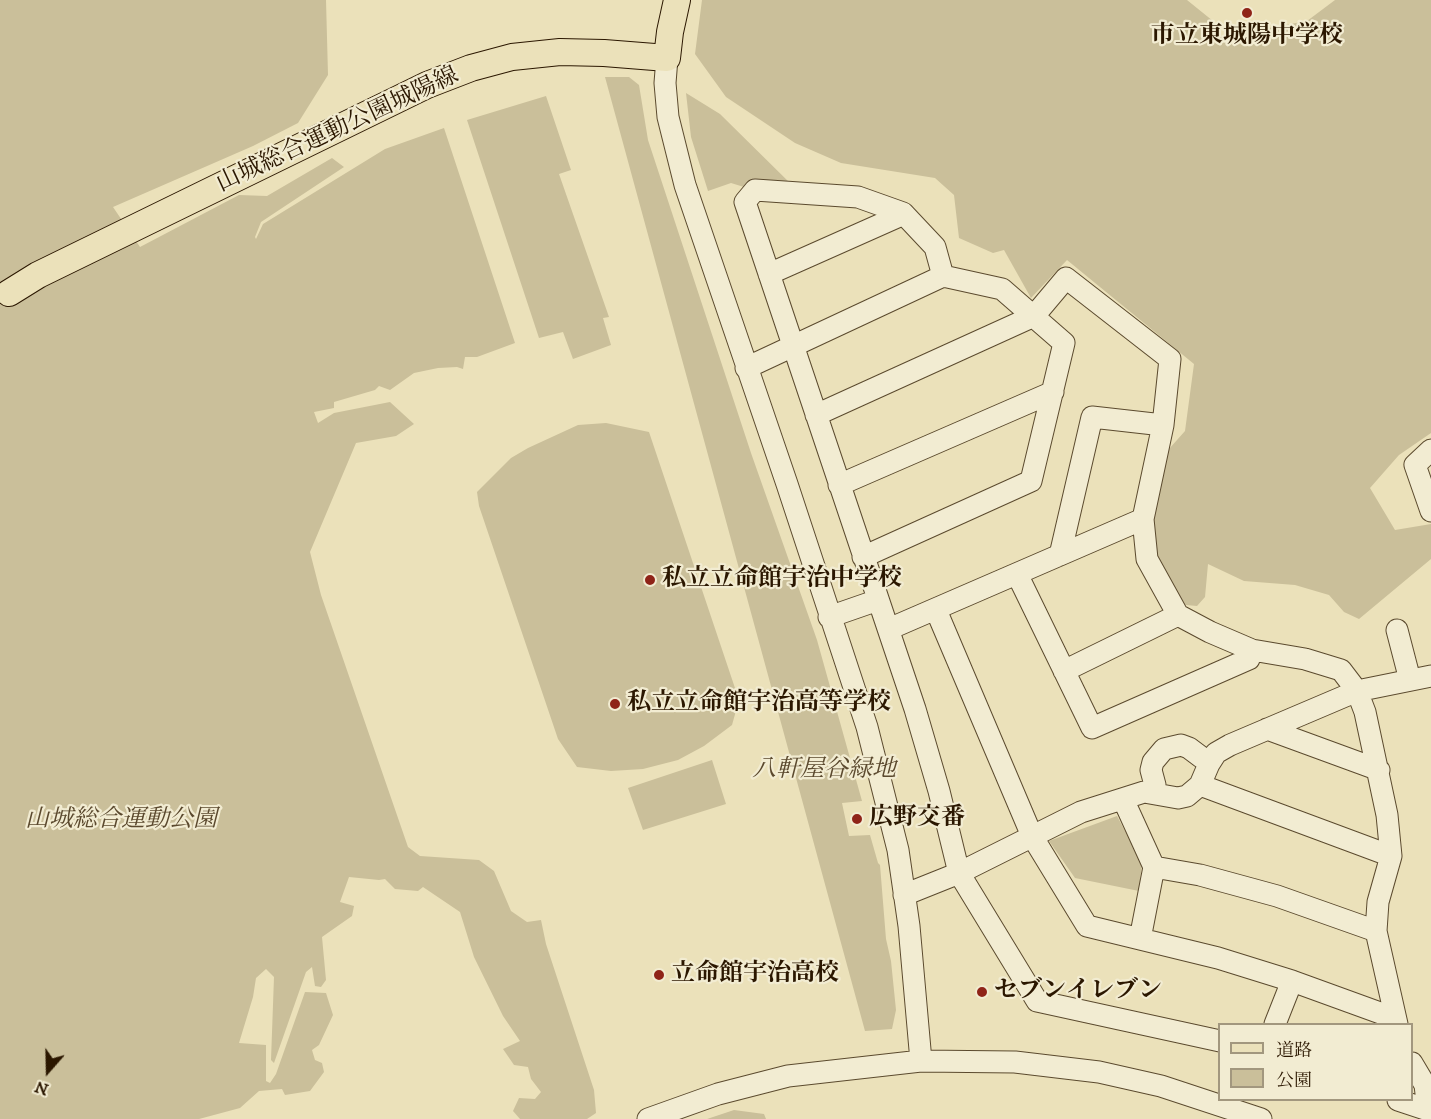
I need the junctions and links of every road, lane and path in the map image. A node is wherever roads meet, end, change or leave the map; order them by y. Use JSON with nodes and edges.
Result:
{"nodes":[{"id":1,"x":677,"y":0,"type":"edge"},
{"id":2,"x":668,"y":58,"type":"junction"},
{"id":3,"x":904,"y":214,"type":"junction"},
{"id":4,"x":769,"y":274,"type":"junction"},
{"id":5,"x":943,"y":276,"type":"junction"},
{"id":6,"x":3,"y":297,"type":"edge"},
{"id":7,"x":1034,"y":316,"type":"junction"},
{"id":8,"x":793,"y":346,"type":"junction"},
{"id":9,"x":746,"y":368,"type":"junction"},
{"id":10,"x":1053,"y":392,"type":"junction"},
{"id":11,"x":816,"y":415,"type":"junction"},
{"id":12,"x":1163,"y":425,"type":"junction"},
{"id":13,"x":1431,"y":450,"type":"edge"},
{"id":14,"x":839,"y":484,"type":"junction"},
{"id":15,"x":1431,"y":511,"type":"edge"},
{"id":16,"x":1143,"y":519,"type":"junction"},
{"id":17,"x":1060,"y":555,"type":"junction"},
{"id":18,"x":863,"y":556,"type":"junction"},
{"id":19,"x":1017,"y":574,"type":"junction"},
{"id":20,"x":878,"y":600,"type":"junction"},
{"id":21,"x":936,"y":610,"type":"junction"},
{"id":22,"x":1178,"y":615,"type":"junction"},
{"id":23,"x":829,"y":616,"type":"junction"},
{"id":24,"x":889,"y":629,"type":"junction"},
{"id":25,"x":1397,"y":630,"type":"dead end"},
{"id":26,"x":1252,"y":650,"type":"junction"},
{"id":27,"x":1064,"y":671,"type":"junction"},
{"id":28,"x":1431,"y":675,"type":"edge"},
{"id":29,"x":1410,"y":680,"type":"junction"},
{"id":30,"x":1356,"y":691,"type":"junction"},
{"id":31,"x":1267,"y":729,"type":"junction"},
{"id":32,"x":1211,"y":761,"type":"junction"},
{"id":33,"x":1379,"y":770,"type":"junction"},
{"id":34,"x":1200,"y":785,"type":"junction"},
{"id":35,"x":1154,"y":792,"type":"junction"},
{"id":36,"x":1123,"y":799,"type":"junction"},
{"id":37,"x":1032,"y":836,"type":"junction"},
{"id":38,"x":1391,"y":856,"type":"junction"},
{"id":39,"x":1154,"y":867,"type":"junction"},
{"id":40,"x":959,"y":873,"type":"junction"},
{"id":41,"x":904,"y":895,"type":"junction"},
{"id":42,"x":1376,"y":931,"type":"junction"},
{"id":43,"x":1140,"y":939,"type":"junction"},
{"id":44,"x":1292,"y":981,"type":"junction"},
{"id":45,"x":1395,"y":1021,"type":"edge"},
{"id":46,"x":1275,"y":1023,"type":"edge"},
{"id":47,"x":1218,"y":1041,"type":"edge"},
{"id":48,"x":921,"y":1061,"type":"junction"},
{"id":49,"x":1413,"y":1065,"type":"edge"},
{"id":50,"x":1401,"y":1101,"type":"edge"},
{"id":51,"x":1248,"y":1112,"type":"edge"},
{"id":52,"x":648,"y":1119,"type":"edge"}],
"edges":[{"from":1,"to":2,"type":"main road"},
{"from":2,"to":6,"type":"main road","name":"山城総合運動公園城陽線"},
{"from":2,"to":9,"type":"street"},
{"from":3,"to":4,"type":"street"},
{"from":3,"to":4,"type":"street"},
{"from":3,"to":5,"type":"street"},
{"from":4,"to":8,"type":"street"},
{"from":5,"to":7,"type":"street"},
{"from":5,"to":8,"type":"street"},
{"from":7,"to":10,"type":"street"},
{"from":7,"to":11,"type":"street"},
{"from":7,"to":12,"type":"street"},
{"from":8,"to":9,"type":"street"},
{"from":8,"to":11,"type":"street"},
{"from":9,"to":23,"type":"street"},
{"from":10,"to":14,"type":"street"},
{"from":10,"to":18,"type":"street"},
{"from":11,"to":14,"type":"street"},
{"from":12,"to":16,"type":"street"},
{"from":12,"to":17,"type":"street"},
{"from":13,"to":15,"type":"street"},
{"from":14,"to":18,"type":"street"},
{"from":16,"to":17,"type":"street"},
{"from":16,"to":22,"type":"street"},
{"from":17,"to":19,"type":"street"},
{"from":18,"to":20,"type":"street"},
{"from":19,"to":21,"type":"street"},
{"from":19,"to":27,"type":"street"},
{"from":20,"to":23,"type":"street"},
{"from":20,"to":24,"type":"street"},
{"from":21,"to":24,"type":"street"},
{"from":21,"to":37,"type":"street"},
{"from":22,"to":26,"type":"street"},
{"from":22,"to":27,"type":"street"},
{"from":23,"to":41,"type":"street"},
{"from":24,"to":40,"type":"street"},
{"from":25,"to":29,"type":"street"},
{"from":26,"to":27,"type":"street"},
{"from":26,"to":30,"type":"street"},
{"from":28,"to":29,"type":"street"},
{"from":29,"to":30,"type":"street"},
{"from":30,"to":31,"type":"street"},
{"from":30,"to":33,"type":"street"},
{"from":31,"to":32,"type":"street"},
{"from":31,"to":33,"type":"street"},
{"from":32,"to":34,"type":"street"},
{"from":32,"to":35,"type":"street"},
{"from":33,"to":38,"type":"street"},
{"from":34,"to":35,"type":"street"},
{"from":34,"to":38,"type":"street"},
{"from":35,"to":36,"type":"street"},
{"from":36,"to":37,"type":"street"},
{"from":36,"to":39,"type":"street"},
{"from":37,"to":40,"type":"street"},
{"from":37,"to":43,"type":"street"},
{"from":38,"to":42,"type":"street"},
{"from":39,"to":42,"type":"street"},
{"from":39,"to":43,"type":"street"},
{"from":40,"to":41,"type":"street"},
{"from":40,"to":47,"type":"street"},
{"from":41,"to":48,"type":"street"},
{"from":42,"to":45,"type":"street"},
{"from":43,"to":44,"type":"street"},
{"from":44,"to":45,"type":"street"},
{"from":44,"to":46,"type":"street"},
{"from":48,"to":51,"type":"street"},
{"from":48,"to":52,"type":"street"},
{"from":49,"to":50,"type":"street"}]}
